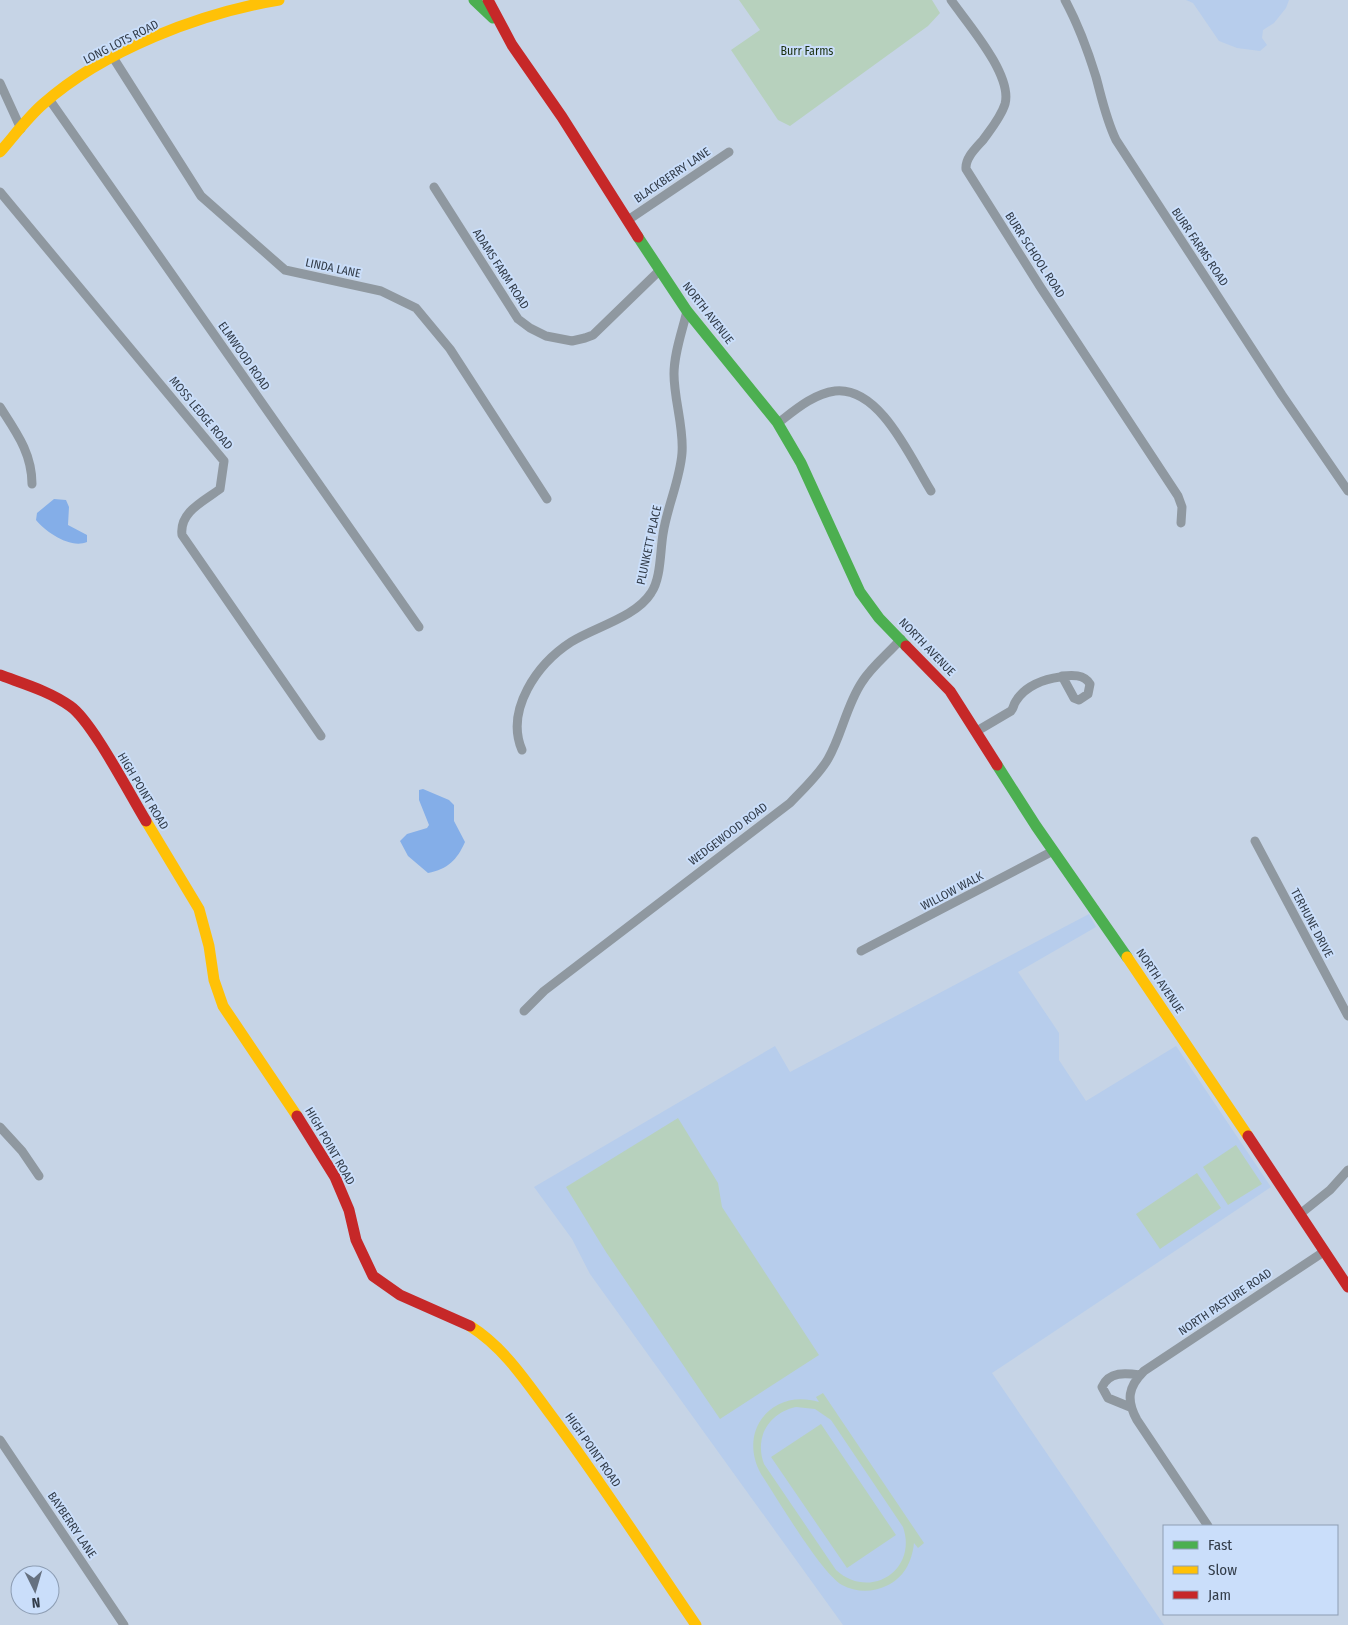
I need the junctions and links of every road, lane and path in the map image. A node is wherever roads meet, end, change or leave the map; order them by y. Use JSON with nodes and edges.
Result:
{"nodes":[{"id":1,"x":279,"y":0,"type":"edge"},
{"id":2,"x":474,"y":0,"type":"edge"},
{"id":3,"x":488,"y":0,"type":"edge"},
{"id":4,"x":951,"y":0,"type":"edge"},
{"id":5,"x":1065,"y":0,"type":"edge"},
{"id":6,"x":498,"y":23,"type":"junction"},
{"id":7,"x":114,"y":59,"type":"junction"},
{"id":8,"x":0,"y":83,"type":"edge"},
{"id":9,"x":48,"y":99,"type":"junction"},
{"id":10,"x":21,"y":129,"type":"junction"},
{"id":11,"x":0,"y":152,"type":"edge"},
{"id":12,"x":730,"y":152,"type":"dead end"},
{"id":13,"x":434,"y":187,"type":"dead end"},
{"id":14,"x":0,"y":192,"type":"edge"},
{"id":15,"x":628,"y":220,"type":"junction"},
{"id":16,"x":659,"y":271,"type":"junction"},
{"id":17,"x":687,"y":311,"type":"junction"},
{"id":18,"x":0,"y":407,"type":"edge"},
{"id":19,"x":778,"y":422,"type":"junction"},
{"id":20,"x":32,"y":484,"type":"dead end"},
{"id":21,"x":931,"y":491,"type":"dead end"},
{"id":22,"x":1348,"y":491,"type":"edge"},
{"id":23,"x":546,"y":498,"type":"dead end"},
{"id":24,"x":1181,"y":523,"type":"dead end"},
{"id":25,"x":419,"y":627,"type":"dead end"},
{"id":26,"x":901,"y":638,"type":"junction"},
{"id":27,"x":0,"y":675,"type":"edge"},
{"id":28,"x":1062,"y":676,"type":"dead end"},
{"id":29,"x":977,"y":731,"type":"junction"},
{"id":30,"x":321,"y":736,"type":"dead end"},
{"id":31,"x":522,"y":750,"type":"dead end"},
{"id":32,"x":1255,"y":841,"type":"dead end"},
{"id":33,"x":1053,"y":851,"type":"junction"},
{"id":34,"x":862,"y":952,"type":"dead end"},
{"id":35,"x":524,"y":1011,"type":"dead end"},
{"id":36,"x":1348,"y":1016,"type":"edge"},
{"id":37,"x":0,"y":1127,"type":"edge"},
{"id":38,"x":1348,"y":1170,"type":"edge"},
{"id":39,"x":40,"y":1176,"type":"dead end"},
{"id":40,"x":1300,"y":1214,"type":"junction"},
{"id":41,"x":1325,"y":1251,"type":"junction"},
{"id":42,"x":1348,"y":1287,"type":"edge"},
{"id":43,"x":1140,"y":1375,"type":"junction"},
{"id":44,"x":1130,"y":1407,"type":"junction"},
{"id":45,"x":0,"y":1440,"type":"edge"},
{"id":46,"x":1207,"y":1525,"type":"edge"},
{"id":47,"x":124,"y":1625,"type":"edge"},
{"id":48,"x":696,"y":1625,"type":"edge"}],
"edges":[{"from":1,"to":7,"type":"street","name":"LONG LOTS ROAD"},
{"from":2,"to":6,"type":"street","name":"NORTH AVENUE"},
{"from":3,"to":6,"type":"street","name":"NORTH AVENUE"},
{"from":4,"to":24,"type":"street","name":"BURR SCHOOL ROAD"},
{"from":5,"to":22,"type":"street","name":"BURR FARMS ROAD"},
{"from":6,"to":15,"type":"street","name":"NORTH AVENUE"},
{"from":7,"to":9,"type":"street","name":"LONG LOTS ROAD"},
{"from":7,"to":23,"type":"street","name":"LINDA LANE"},
{"from":8,"to":10,"type":"street"},
{"from":9,"to":10,"type":"street","name":"LONG LOTS ROAD"},
{"from":9,"to":25,"type":"street","name":"ELMWOOD ROAD"},
{"from":10,"to":11,"type":"street","name":"LONG LOTS ROAD"},
{"from":12,"to":15,"type":"street","name":"BLACKBERRY LANE"},
{"from":13,"to":16,"type":"street","name":"ADAMS FARM ROAD"},
{"from":14,"to":30,"type":"street","name":"MOSS LEDGE ROAD"},
{"from":15,"to":16,"type":"street","name":"NORTH AVENUE"},
{"from":16,"to":17,"type":"street","name":"NORTH AVENUE"},
{"from":17,"to":19,"type":"street","name":"NORTH AVENUE"},
{"from":17,"to":31,"type":"street","name":"PLUNKETT PLACE"},
{"from":18,"to":20,"type":"street"},
{"from":19,"to":21,"type":"street"},
{"from":19,"to":26,"type":"street","name":"NORTH AVENUE"},
{"from":26,"to":29,"type":"street","name":"NORTH AVENUE"},
{"from":26,"to":35,"type":"street","name":"WEDGEWOOD ROAD"},
{"from":27,"to":48,"type":"street","name":"HIGH POINT ROAD"},
{"from":28,"to":29,"type":"street"},
{"from":29,"to":33,"type":"street","name":"NORTH AVENUE"},
{"from":32,"to":36,"type":"street","name":"TERHUNE DRIVE"},
{"from":33,"to":34,"type":"street","name":"WILLOW WALK"},
{"from":33,"to":40,"type":"street","name":"NORTH AVENUE"},
{"from":37,"to":39,"type":"street"},
{"from":38,"to":40,"type":"street"},
{"from":40,"to":41,"type":"street","name":"NORTH AVENUE"},
{"from":41,"to":42,"type":"street","name":"NORTH AVENUE"},
{"from":41,"to":43,"type":"street","name":"NORTH PASTURE ROAD"},
{"from":43,"to":44,"type":"street"},
{"from":43,"to":44,"type":"street"},
{"from":44,"to":46,"type":"street"},
{"from":45,"to":47,"type":"street","name":"BAYBERRY LANE"}]}
